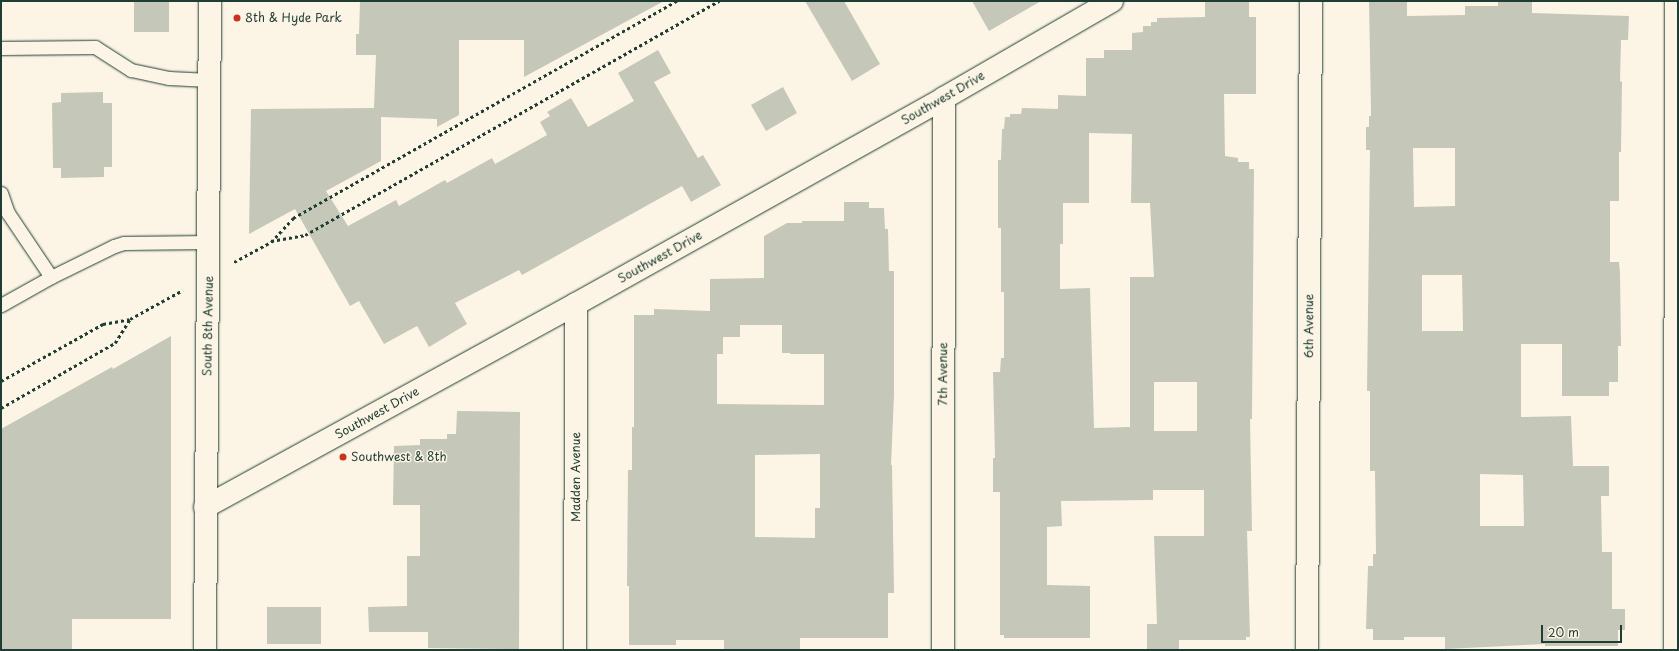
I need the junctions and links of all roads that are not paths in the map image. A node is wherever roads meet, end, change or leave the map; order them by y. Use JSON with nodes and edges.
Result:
{"nodes":[{"id":1,"x":210,"y":1,"type":"edge"},
{"id":2,"x":1112,"y":1,"type":"edge"},
{"id":3,"x":1311,"y":1,"type":"edge"},
{"id":4,"x":1676,"y":1,"type":"edge"},
{"id":5,"x":1,"y":48,"type":"edge"},
{"id":6,"x":209,"y":80,"type":"junction"},
{"id":7,"x":944,"y":98,"type":"junction"},
{"id":8,"x":1677,"y":172,"type":"edge"},
{"id":9,"x":1,"y":193,"type":"edge"},
{"id":10,"x":209,"y":242,"type":"junction"},
{"id":11,"x":51,"y":277,"type":"junction"},
{"id":12,"x":576,"y":304,"type":"junction"},
{"id":13,"x":1,"y":305,"type":"edge"},
{"id":14,"x":205,"y":507,"type":"junction"},
{"id":15,"x":205,"y":650,"type":"edge"},
{"id":16,"x":575,"y":650,"type":"edge"},
{"id":17,"x":943,"y":650,"type":"edge"},
{"id":18,"x":1307,"y":650,"type":"edge"},
{"id":19,"x":1675,"y":650,"type":"edge"}],
"edges":[{"from":1,"to":6,"type":"street","name":"South 8th Avenue"},
{"from":2,"to":7,"type":"street","name":"Southwest Drive"},
{"from":3,"to":18,"type":"street","name":"6th Avenue"},
{"from":4,"to":8,"type":"street"},
{"from":5,"to":6,"type":"lane"},
{"from":6,"to":10,"type":"street","name":"South 8th Avenue"},
{"from":7,"to":12,"type":"street","name":"Southwest Drive"},
{"from":7,"to":17,"type":"street","name":"7th Avenue"},
{"from":8,"to":19,"type":"street"},
{"from":9,"to":11,"type":"lane"},
{"from":10,"to":11,"type":"lane"},
{"from":10,"to":14,"type":"street","name":"South 8th Avenue"},
{"from":11,"to":13,"type":"lane"},
{"from":12,"to":14,"type":"street","name":"Southwest Drive"},
{"from":12,"to":16,"type":"street","name":"Madden Avenue"},
{"from":14,"to":15,"type":"street","name":"South 8th Avenue"}]}
